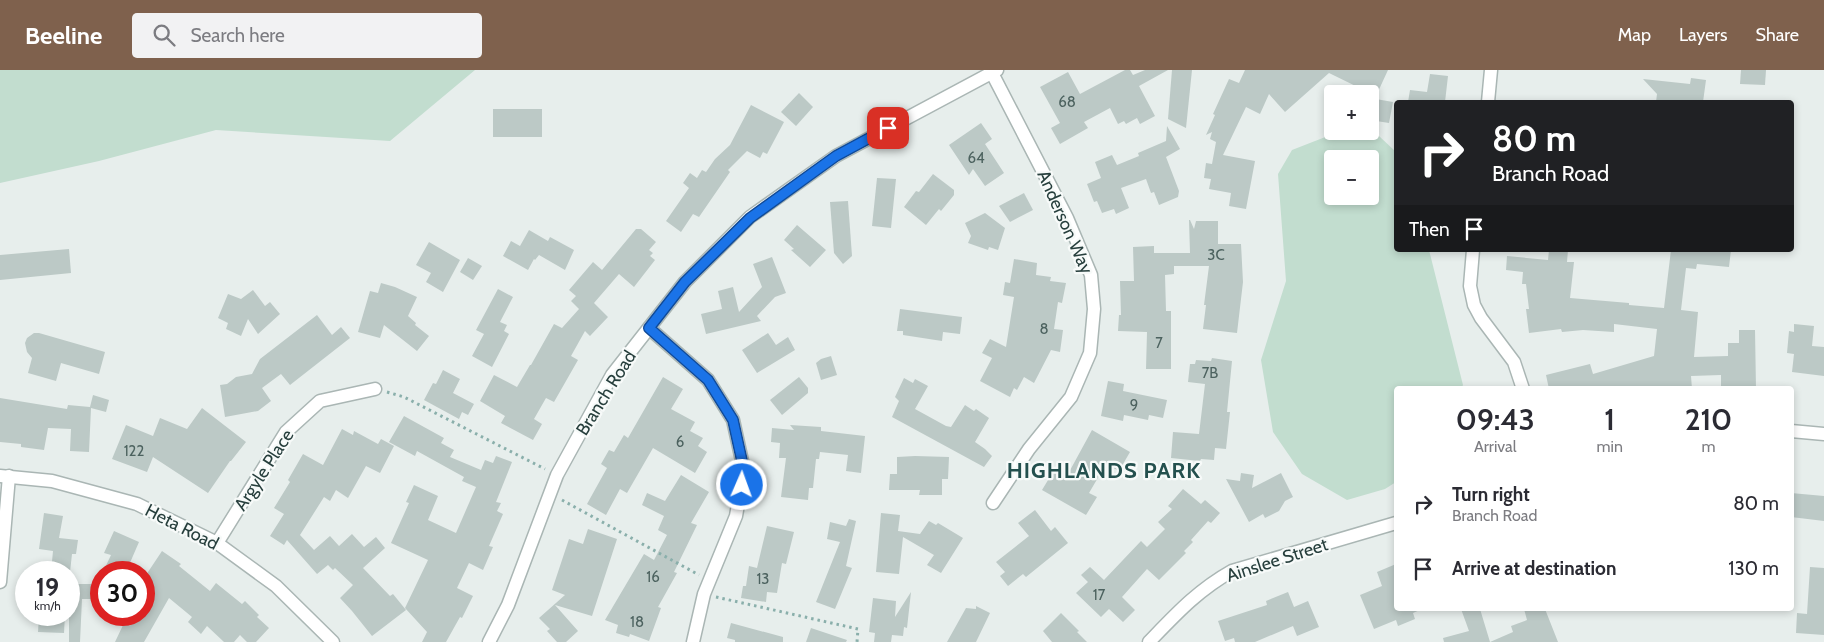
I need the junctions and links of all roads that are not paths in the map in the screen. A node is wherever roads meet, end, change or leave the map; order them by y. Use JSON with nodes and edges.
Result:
{"nodes":[{"id":1,"x":1491,"y":70,"type":"edge"},
{"id":2,"x":995,"y":71,"type":"edge"},
{"id":3,"x":1488,"y":100,"type":"edge"},
{"id":4,"x":1473,"y":252,"type":"edge"},
{"id":5,"x":649,"y":328,"type":"junction"},
{"id":6,"x":1522,"y":386,"type":"edge"},
{"id":7,"x":375,"y":389,"type":"road end"},
{"id":8,"x":1794,"y":431,"type":"edge"},
{"id":9,"x":1824,"y":434,"type":"edge"},
{"id":10,"x":4,"y":476,"type":"edge"},
{"id":11,"x":993,"y":503,"type":"dead end"},
{"id":12,"x":1394,"y":524,"type":"edge"},
{"id":13,"x":217,"y":543,"type":"junction"},
{"id":14,"x":0,"y":582,"type":"edge"},
{"id":15,"x":333,"y":642,"type":"edge"},
{"id":16,"x":489,"y":642,"type":"edge"},
{"id":17,"x":693,"y":642,"type":"edge"},
{"id":18,"x":1149,"y":642,"type":"edge"}],
"edges":[{"from":1,"to":3,"type":"street"},
{"from":2,"to":5,"type":"street","name":"Branch Road"},
{"from":2,"to":11,"type":"street","name":"Anderson Way"},
{"from":4,"to":6,"type":"street"},
{"from":5,"to":16,"type":"street","name":"Branch Road"},
{"from":5,"to":17,"type":"street"},
{"from":7,"to":13,"type":"street","name":"Argyle Place"},
{"from":8,"to":9,"type":"street"},
{"from":10,"to":13,"type":"street","name":"Heta Road"},
{"from":10,"to":14,"type":"street"},
{"from":12,"to":18,"type":"street","name":"Ainslee Street"},
{"from":13,"to":15,"type":"street","name":"Heta Road"}]}
